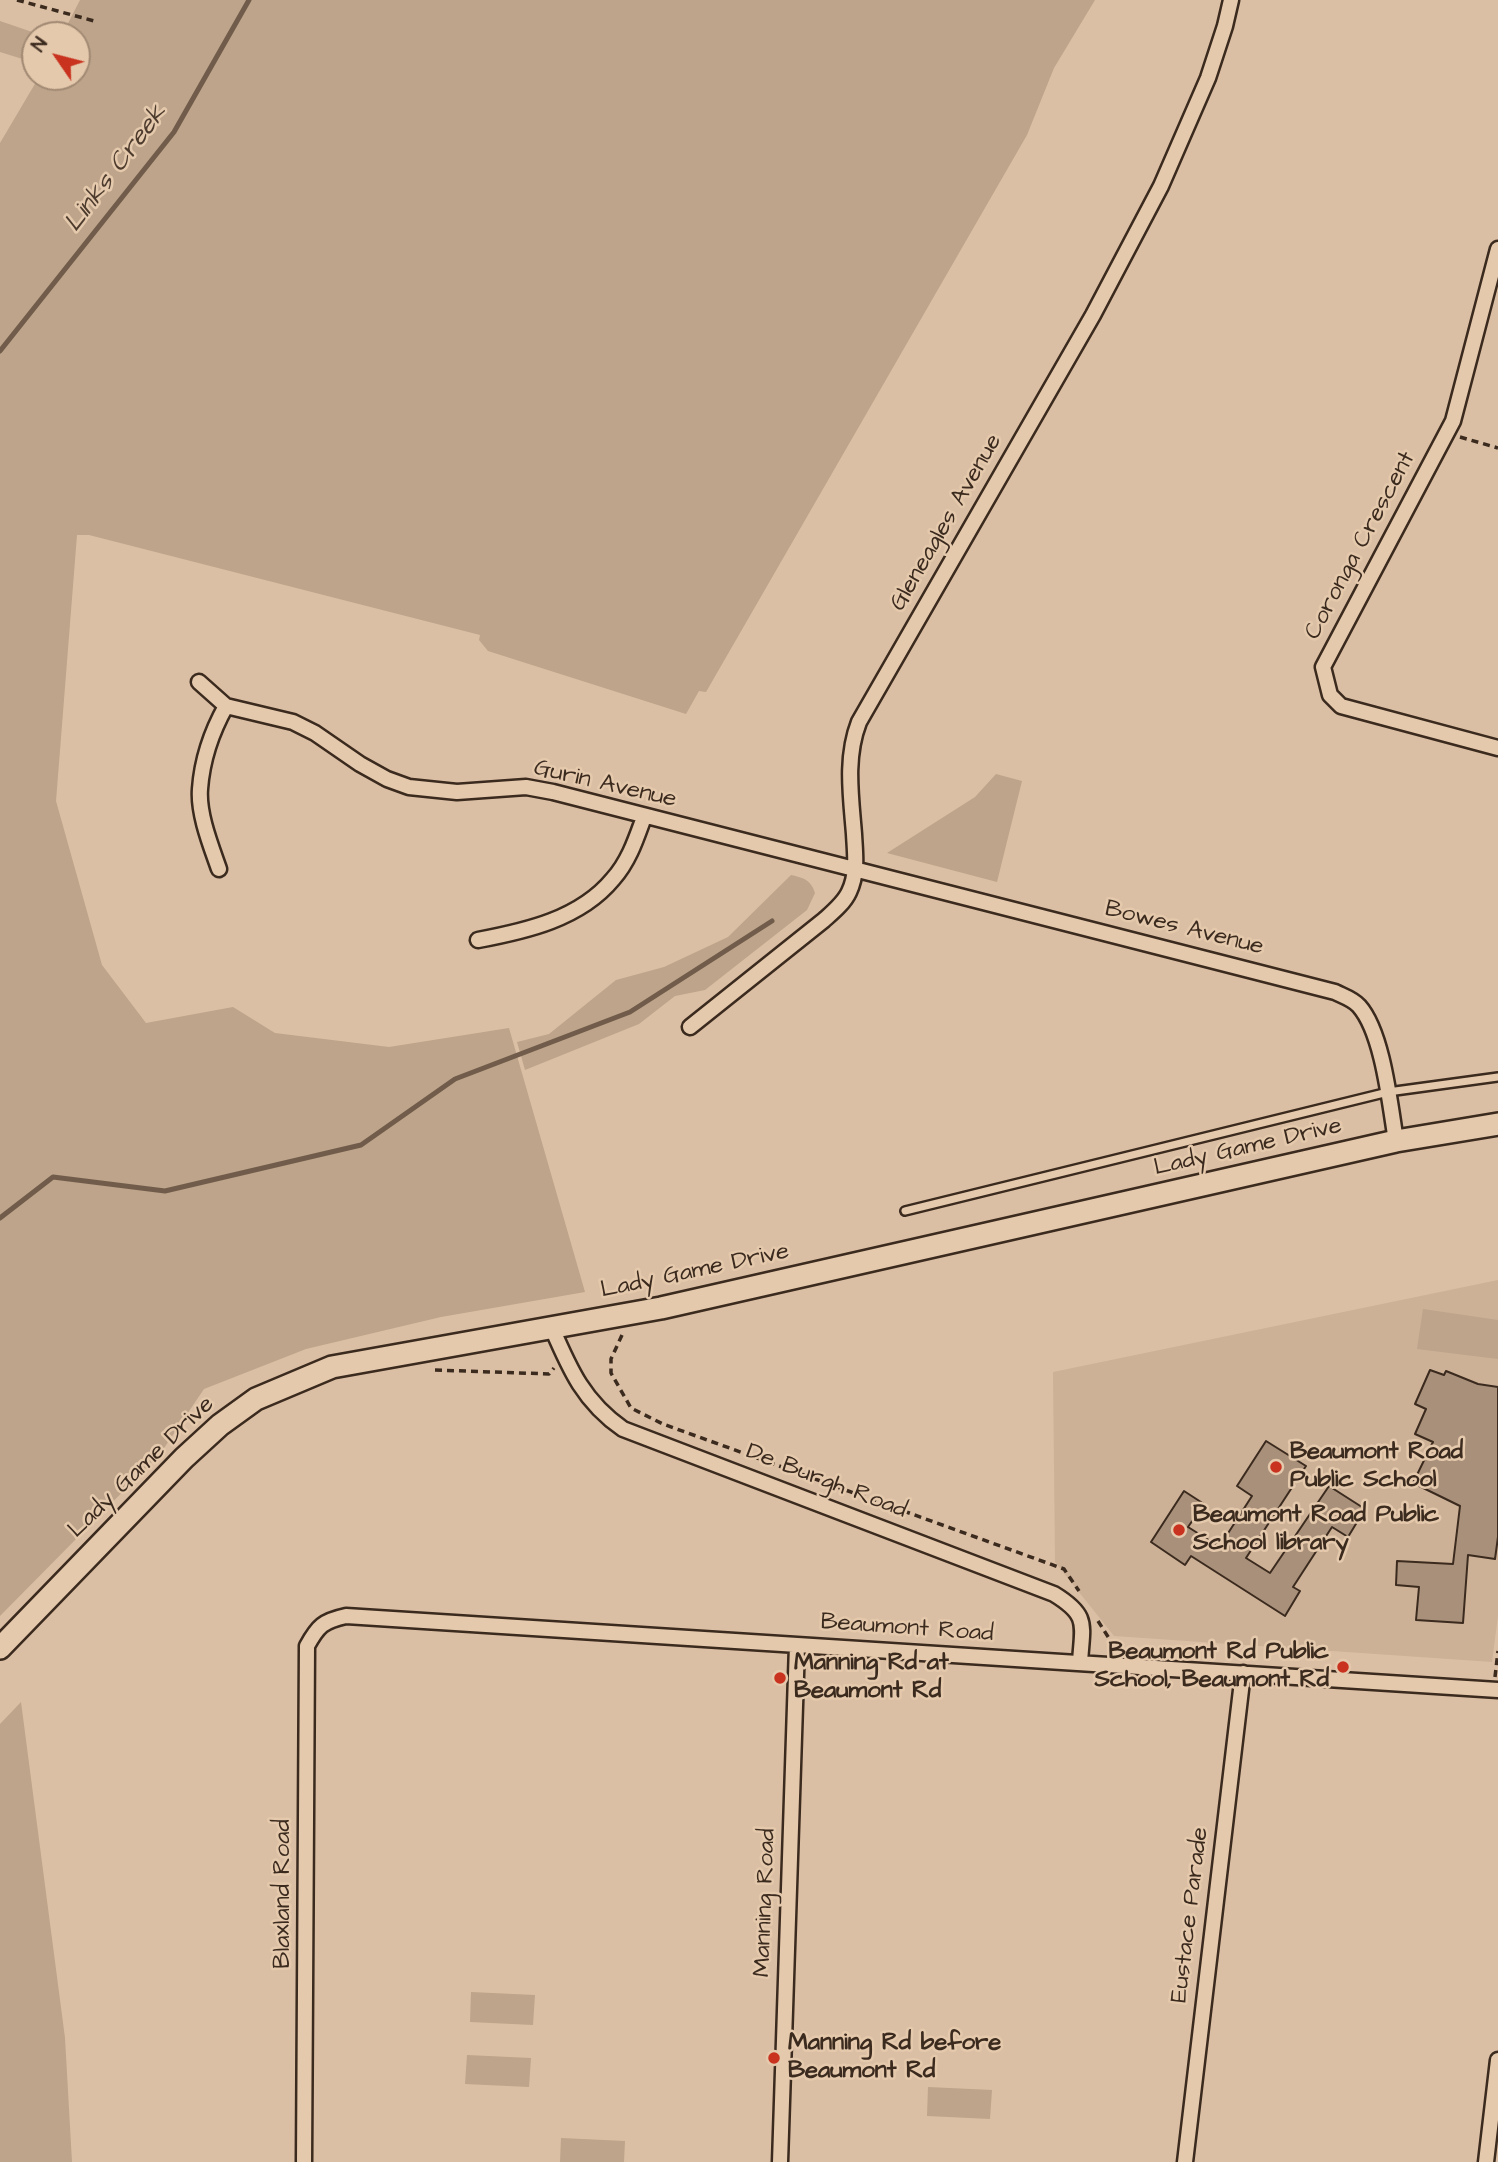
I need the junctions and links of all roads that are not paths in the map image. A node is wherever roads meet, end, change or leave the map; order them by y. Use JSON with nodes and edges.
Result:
{"nodes":[{"id":1,"x":1231,"y":0,"type":"edge"},
{"id":2,"x":1498,"y":249,"type":"edge"},
{"id":3,"x":199,"y":682,"type":"dead end"},
{"id":4,"x":226,"y":706,"type":"junction"},
{"id":5,"x":1498,"y":748,"type":"edge"},
{"id":6,"x":644,"y":817,"type":"junction"},
{"id":7,"x":219,"y":869,"type":"dead end"},
{"id":8,"x":856,"y":869,"type":"junction"},
{"id":9,"x":478,"y":940,"type":"dead end"},
{"id":10,"x":690,"y":1027,"type":"dead end"},
{"id":11,"x":1498,"y":1077,"type":"edge"},
{"id":12,"x":1388,"y":1092,"type":"junction"},
{"id":13,"x":1498,"y":1124,"type":"edge"},
{"id":14,"x":1396,"y":1142,"type":"junction"},
{"id":15,"x":905,"y":1211,"type":"dead end"},
{"id":16,"x":552,"y":1328,"type":"junction"},
{"id":17,"x":316,"y":1629,"type":"joint"},
{"id":18,"x":797,"y":1645,"type":"junction"},
{"id":19,"x":0,"y":1648,"type":"edge"},
{"id":20,"x":1080,"y":1664,"type":"junction"},
{"id":21,"x":1243,"y":1673,"type":"junction"},
{"id":22,"x":1495,"y":1690,"type":"edge"},
{"id":23,"x":1498,"y":2060,"type":"edge"},
{"id":24,"x":304,"y":2162,"type":"edge"},
{"id":25,"x":780,"y":2162,"type":"edge"},
{"id":26,"x":1185,"y":2162,"type":"edge"},
{"id":27,"x":1486,"y":2162,"type":"edge"}],
"edges":[{"from":1,"to":8,"type":"street","name":"Gleneagles Avenue"},
{"from":2,"to":5,"type":"street","name":"Coronga Crescent"},
{"from":3,"to":4,"type":"street","name":"Gurin Avenue"},
{"from":4,"to":6,"type":"street","name":"Gurin Avenue"},
{"from":4,"to":7,"type":"street"},
{"from":6,"to":8,"type":"street","name":"Gurin Avenue"},
{"from":6,"to":9,"type":"street"},
{"from":8,"to":10,"type":"street","name":"Gleneagles Avenue"},
{"from":8,"to":12,"type":"street","name":"Bowes Avenue"},
{"from":11,"to":12,"type":"lane","name":"Lady Game Drive"},
{"from":12,"to":14,"type":"street","name":"Bowes Avenue"},
{"from":12,"to":15,"type":"lane","name":"Lady Game Drive"},
{"from":13,"to":14,"type":"main road","name":"Lady Game Drive"},
{"from":14,"to":16,"type":"main road","name":"Lady Game Drive"},
{"from":16,"to":19,"type":"main road","name":"Lady Game Drive"},
{"from":16,"to":20,"type":"street","name":"De Burgh Road"},
{"from":17,"to":18,"type":"street","name":"Beaumont Road"},
{"from":17,"to":24,"type":"street","name":"Blaxland Road"},
{"from":18,"to":20,"type":"street","name":"Beaumont Road"},
{"from":18,"to":25,"type":"street","name":"Manning Road"},
{"from":20,"to":21,"type":"street","name":"Beaumont Road"},
{"from":21,"to":22,"type":"street","name":"Beaumont Road"},
{"from":21,"to":26,"type":"street","name":"Eustace Parade"},
{"from":23,"to":27,"type":"street"}]}
